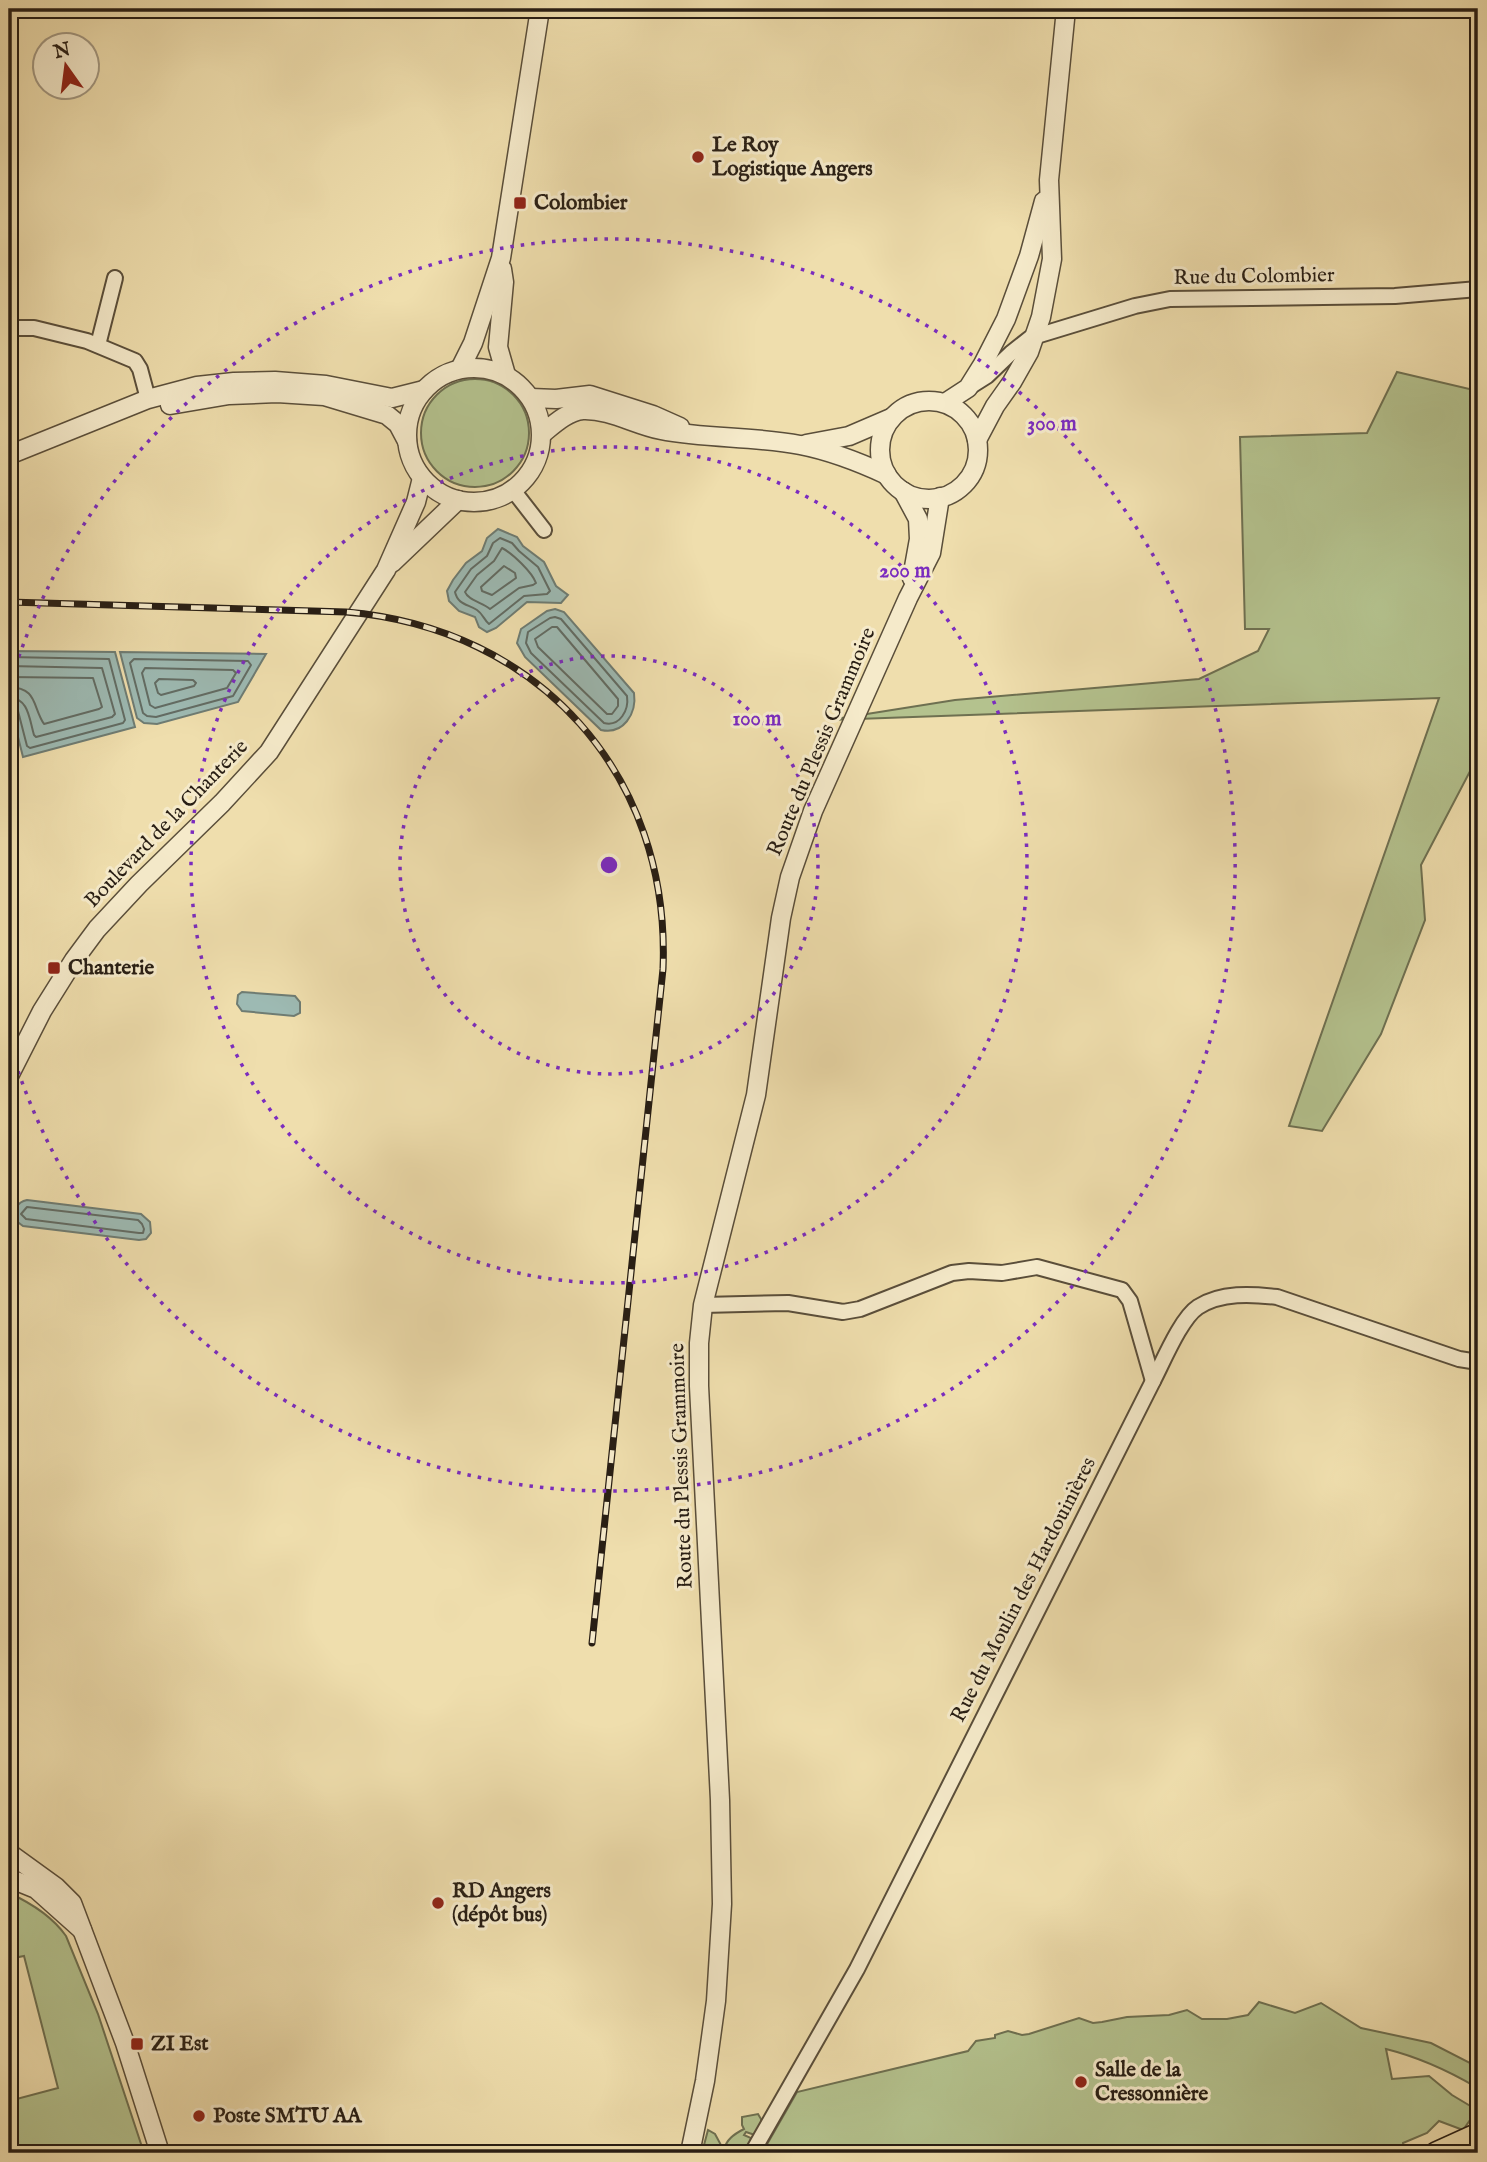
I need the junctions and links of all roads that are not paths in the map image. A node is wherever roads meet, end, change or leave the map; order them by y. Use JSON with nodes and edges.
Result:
{"nodes":[{"id":1,"x":540,"y":9,"type":"edge"},
{"id":2,"x":1066,"y":9,"type":"edge"},
{"id":3,"x":1049,"y":180,"type":"junction"},
{"id":4,"x":501,"y":258,"type":"junction"},
{"id":5,"x":115,"y":278,"type":"dead end"},
{"id":6,"x":1478,"y":289,"type":"edge"},
{"id":7,"x":9,"y":328,"type":"edge"},
{"id":8,"x":1035,"y":336,"type":"junction"},
{"id":9,"x":98,"y":345,"type":"junction"},
{"id":10,"x":460,"y":369,"type":"junction"},
{"id":11,"x":506,"y":375,"type":"junction"},
{"id":12,"x":968,"y":388,"type":"junction"},
{"id":13,"x":424,"y":390,"type":"junction"},
{"id":14,"x":531,"y":398,"type":"junction"},
{"id":15,"x":148,"y":399,"type":"junction"},
{"id":16,"x":945,"y":403,"type":"junction"},
{"id":17,"x":114,"y":414,"type":"junction"},
{"id":18,"x":891,"y":418,"type":"junction"},
{"id":19,"x":542,"y":434,"type":"junction"},
{"id":20,"x":702,"y":436,"type":"junction"},
{"id":21,"x":977,"y":440,"type":"junction"},
{"id":22,"x":407,"y":441,"type":"junction"},
{"id":23,"x":799,"y":445,"type":"junction"},
{"id":24,"x":9,"y":455,"type":"edge"},
{"id":25,"x":887,"y":474,"type":"junction"},
{"id":26,"x":422,"y":478,"type":"junction"},
{"id":27,"x":513,"y":490,"type":"junction"},
{"id":28,"x":903,"y":491,"type":"junction"},
{"id":29,"x":940,"y":497,"type":"junction"},
{"id":30,"x":458,"y":500,"type":"junction"},
{"id":31,"x":544,"y":530,"type":"dead end"},
{"id":32,"x":386,"y":569,"type":"junction"},
{"id":33,"x":908,"y":598,"type":"junction"},
{"id":34,"x":9,"y":1076,"type":"edge"},
{"id":35,"x":703,"y":1305,"type":"junction"},
{"id":36,"x":1478,"y":1363,"type":"edge"},
{"id":37,"x":1153,"y":1381,"type":"junction"},
{"id":38,"x":9,"y":1853,"type":"edge"},
{"id":39,"x":9,"y":1878,"type":"edge"},
{"id":40,"x":85,"y":1932,"type":"junction"},
{"id":41,"x":1478,"y":2134,"type":"edge"},
{"id":42,"x":1478,"y":2151,"type":"edge"},
{"id":43,"x":160,"y":2153,"type":"edge"},
{"id":44,"x":691,"y":2153,"type":"edge"},
{"id":45,"x":752,"y":2153,"type":"edge"},
{"id":46,"x":1436,"y":2153,"type":"edge"},
{"id":47,"x":1464,"y":2153,"type":"edge"}],
"edges":[{"from":1,"to":4,"type":"street"},
{"from":2,"to":3,"type":"street"},
{"from":3,"to":8,"type":"street"},
{"from":3,"to":12,"type":"street"},
{"from":4,"to":10,"type":"street"},
{"from":4,"to":11,"type":"street"},
{"from":5,"to":9,"type":"street"},
{"from":6,"to":8,"type":"street","name":"Rue du Colombier"},
{"from":7,"to":9,"type":"street"},
{"from":8,"to":12,"type":"street"},
{"from":8,"to":21,"type":"street"},
{"from":9,"to":15,"type":"street"},
{"from":10,"to":11,"type":"street"},
{"from":10,"to":13,"type":"street"},
{"from":11,"to":14,"type":"street"},
{"from":12,"to":16,"type":"street"},
{"from":13,"to":15,"type":"street"},
{"from":13,"to":22,"type":"street"},
{"from":14,"to":19,"type":"street"},
{"from":14,"to":20,"type":"street"},
{"from":15,"to":17,"type":"street"},
{"from":16,"to":18,"type":"street"},
{"from":16,"to":21,"type":"street"},
{"from":17,"to":22,"type":"street"},
{"from":17,"to":24,"type":"street"},
{"from":18,"to":23,"type":"street"},
{"from":18,"to":25,"type":"street"},
{"from":19,"to":20,"type":"street"},
{"from":19,"to":27,"type":"street"},
{"from":20,"to":23,"type":"street"},
{"from":21,"to":29,"type":"street"},
{"from":22,"to":26,"type":"street"},
{"from":23,"to":25,"type":"street"},
{"from":25,"to":28,"type":"street"},
{"from":26,"to":30,"type":"street"},
{"from":26,"to":32,"type":"street","name":"Boulevard de la Chanterie"},
{"from":27,"to":30,"type":"street"},
{"from":27,"to":31,"type":"street"},
{"from":28,"to":29,"type":"street"},
{"from":28,"to":33,"type":"street","name":"Route du Plessis Grammoire"},
{"from":29,"to":33,"type":"street","name":"Route du Plessis Grammoire"},
{"from":30,"to":32,"type":"street","name":"Boulevard de la Chanterie"},
{"from":32,"to":34,"type":"street","name":"Boulevard de la Chanterie"},
{"from":33,"to":35,"type":"street","name":"Route du Plessis Grammoire"},
{"from":35,"to":37,"type":"street"},
{"from":35,"to":44,"type":"street","name":"Route du Plessis Grammoire"},
{"from":36,"to":37,"type":"street","name":"Rue du Moulin des Hardouinières"},
{"from":37,"to":45,"type":"street","name":"Rue du Moulin des Hardouinières"},
{"from":38,"to":40,"type":"street"},
{"from":39,"to":40,"type":"street"},
{"from":40,"to":43,"type":"street"},
{"from":41,"to":46,"type":"main road"},
{"from":42,"to":47,"type":"highway"}]}
